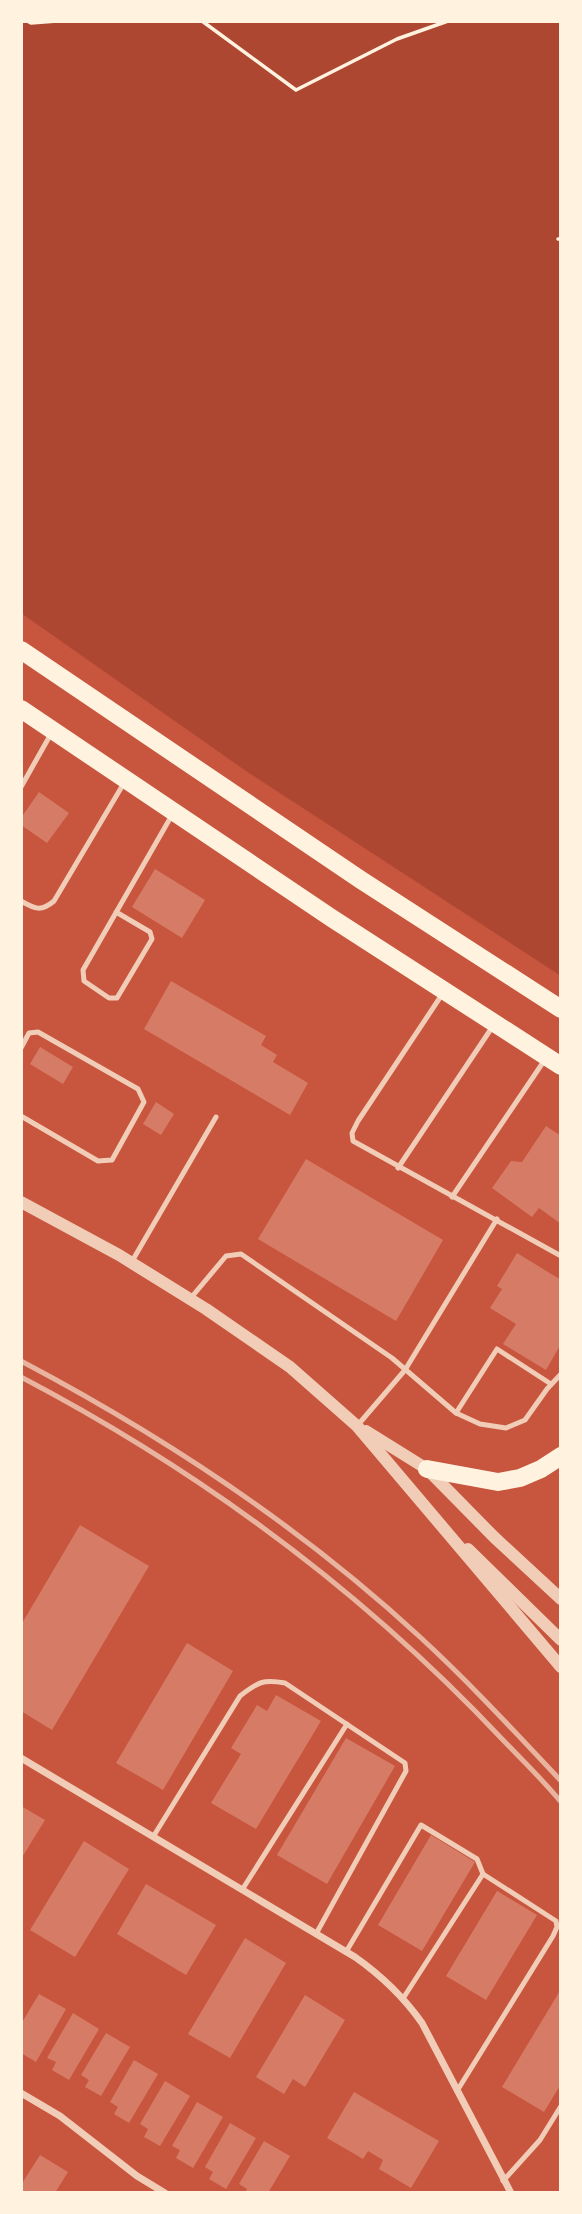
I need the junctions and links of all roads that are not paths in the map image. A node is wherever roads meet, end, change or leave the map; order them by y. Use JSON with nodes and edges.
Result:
{"nodes":[{"id":1,"x":25,"y":655,"type":"edge"},
{"id":2,"x":21,"y":709,"type":"edge"},
{"id":3,"x":53,"y":730,"type":"junction"},
{"id":4,"x":126,"y":780,"type":"junction"},
{"id":5,"x":21,"y":787,"type":"edge"},
{"id":6,"x":174,"y":812,"type":"junction"},
{"id":7,"x":21,"y":901,"type":"edge"},
{"id":8,"x":116,"y":912,"type":"junction"},
{"id":9,"x":444,"y":991,"type":"junction"},
{"id":10,"x":561,"y":1009,"type":"edge"},
{"id":11,"x":495,"y":1023,"type":"junction"},
{"id":12,"x":21,"y":1048,"type":"edge"},
{"id":13,"x":554,"y":1061,"type":"edge"},
{"id":14,"x":21,"y":1116,"type":"edge"},
{"id":15,"x":216,"y":1117,"type":"dead end"},
{"id":16,"x":398,"y":1168,"type":"junction"},
{"id":17,"x":452,"y":1198,"type":"junction"},
{"id":18,"x":21,"y":1202,"type":"edge"},
{"id":19,"x":496,"y":1219,"type":"junction"},
{"id":20,"x":561,"y":1256,"type":"edge"},
{"id":21,"x":131,"y":1263,"type":"junction"},
{"id":22,"x":190,"y":1299,"type":"junction"},
{"id":23,"x":405,"y":1370,"type":"junction"},
{"id":24,"x":561,"y":1374,"type":"edge"},
{"id":25,"x":551,"y":1384,"type":"junction"},
{"id":26,"x":456,"y":1413,"type":"junction"},
{"id":27,"x":357,"y":1426,"type":"junction"},
{"id":28,"x":561,"y":1456,"type":"edge"},
{"id":29,"x":427,"y":1469,"type":"junction"},
{"id":30,"x":443,"y":1529,"type":"junction"},
{"id":31,"x":561,"y":1600,"type":"edge"},
{"id":32,"x":561,"y":1640,"type":"edge"},
{"id":33,"x":561,"y":1667,"type":"edge"},
{"id":34,"x":347,"y":1724,"type":"junction"},
{"id":35,"x":21,"y":1758,"type":"edge"},
{"id":36,"x":153,"y":1837,"type":"junction"},
{"id":37,"x":482,"y":1874,"type":"junction"},
{"id":38,"x":243,"y":1890,"type":"junction"},
{"id":39,"x":559,"y":1928,"type":"edge"},
{"id":40,"x":316,"y":1934,"type":"junction"},
{"id":41,"x":346,"y":1952,"type":"junction"},
{"id":42,"x":404,"y":1997,"type":"junction"},
{"id":43,"x":457,"y":2091,"type":"junction"},
{"id":44,"x":21,"y":2093,"type":"edge"},
{"id":45,"x":561,"y":2106,"type":"edge"},
{"id":46,"x":503,"y":2181,"type":"junction"},
{"id":47,"x":165,"y":2193,"type":"edge"},
{"id":48,"x":511,"y":2193,"type":"edge"}],
"edges":[{"from":1,"to":10,"type":"main road"},
{"from":2,"to":3,"type":"main road"},
{"from":3,"to":4,"type":"main road"},
{"from":3,"to":5,"type":"lane"},
{"from":4,"to":6,"type":"main road"},
{"from":4,"to":7,"type":"lane"},
{"from":6,"to":8,"type":"lane"},
{"from":6,"to":9,"type":"main road"},
{"from":8,"to":8,"type":"lane"},
{"from":9,"to":11,"type":"main road"},
{"from":9,"to":16,"type":"lane"},
{"from":11,"to":13,"type":"main road"},
{"from":11,"to":16,"type":"lane"},
{"from":12,"to":14,"type":"lane"},
{"from":13,"to":17,"type":"lane"},
{"from":15,"to":21,"type":"lane"},
{"from":16,"to":17,"type":"lane"},
{"from":17,"to":19,"type":"lane"},
{"from":18,"to":21,"type":"street"},
{"from":19,"to":20,"type":"lane"},
{"from":19,"to":23,"type":"lane"},
{"from":21,"to":22,"type":"street"},
{"from":22,"to":23,"type":"lane"},
{"from":22,"to":27,"type":"street"},
{"from":23,"to":26,"type":"lane"},
{"from":23,"to":27,"type":"lane"},
{"from":24,"to":25,"type":"lane"},
{"from":25,"to":26,"type":"lane"},
{"from":25,"to":26,"type":"lane"},
{"from":27,"to":29,"type":"street"},
{"from":27,"to":30,"type":"street"},
{"from":28,"to":29,"type":"main road"},
{"from":29,"to":31,"type":"street"},
{"from":30,"to":32,"type":"street"},
{"from":30,"to":33,"type":"street"},
{"from":34,"to":36,"type":"lane"},
{"from":34,"to":38,"type":"lane"},
{"from":34,"to":40,"type":"lane"},
{"from":35,"to":36,"type":"street"},
{"from":36,"to":38,"type":"street"},
{"from":37,"to":39,"type":"lane"},
{"from":37,"to":41,"type":"lane"},
{"from":37,"to":42,"type":"lane"},
{"from":38,"to":40,"type":"street"},
{"from":39,"to":43,"type":"lane"},
{"from":40,"to":41,"type":"street"},
{"from":41,"to":42,"type":"street"},
{"from":42,"to":43,"type":"street"},
{"from":43,"to":46,"type":"street"},
{"from":44,"to":47,"type":"street"},
{"from":45,"to":46,"type":"lane"},
{"from":46,"to":48,"type":"street"}]}
